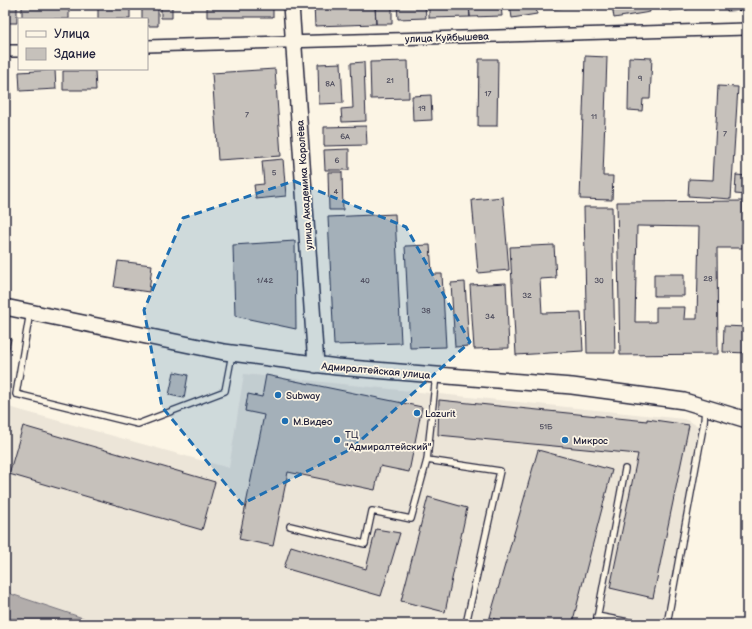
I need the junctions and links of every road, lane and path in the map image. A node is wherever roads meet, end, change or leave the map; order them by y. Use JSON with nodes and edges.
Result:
{"nodes":[{"id":1,"x":291,"y":5,"type":"edge"},
{"id":2,"x":747,"y":29,"type":"edge"},
{"id":3,"x":294,"y":42,"type":"junction"},
{"id":4,"x":148,"y":46,"type":"edge"},
{"id":5,"x":18,"y":50,"type":"edge"},
{"id":6,"x":5,"y":51,"type":"edge"},
{"id":7,"x":5,"y":307,"type":"edge"},
{"id":8,"x":30,"y":312,"type":"junction"},
{"id":9,"x":232,"y":353,"type":"junction"},
{"id":10,"x":316,"y":365,"type":"junction"},
{"id":11,"x":436,"y":375,"type":"junction"},
{"id":12,"x":705,"y":407,"type":"junction"},
{"id":13,"x":747,"y":420,"type":"edge"},
{"id":14,"x":427,"y":460,"type":"junction"},
{"id":15,"x":625,"y":469,"type":"dead end"},
{"id":16,"x":290,"y":526,"type":"dead end"},
{"id":17,"x":597,"y":616,"type":"junction"},
{"id":18,"x":466,"y":624,"type":"edge"},
{"id":19,"x":596,"y":624,"type":"edge"},
{"id":20,"x":639,"y":624,"type":"edge"},
{"id":21,"x":667,"y":624,"type":"edge"}],
"edges":[{"from":1,"to":3,"type":"main road","name":"улица Академика Королёва"},
{"from":2,"to":3,"type":"street","name":"улица Куйбышева"},
{"from":3,"to":4,"type":"street","name":"улица Куйбышева"},
{"from":3,"to":10,"type":"main road","name":"улица Академика Королёва"},
{"from":5,"to":6,"type":"street"},
{"from":7,"to":8,"type":"main road","name":"Адмиралтейская улица"},
{"from":8,"to":9,"type":"main road","name":"Адмиралтейская улица"},
{"from":8,"to":9,"type":"lane"},
{"from":9,"to":10,"type":"main road","name":"Адмиралтейская улица"},
{"from":10,"to":11,"type":"main road","name":"Адмиралтейская улица"},
{"from":11,"to":12,"type":"main road","name":"Адмиралтейская улица"},
{"from":11,"to":14,"type":"lane"},
{"from":12,"to":13,"type":"main road","name":"Адмиралтейская улица"},
{"from":12,"to":21,"type":"lane"},
{"from":14,"to":16,"type":"lane"},
{"from":14,"to":18,"type":"lane"},
{"from":15,"to":17,"type":"lane"},
{"from":17,"to":19,"type":"lane"},
{"from":17,"to":20,"type":"lane"}]}
